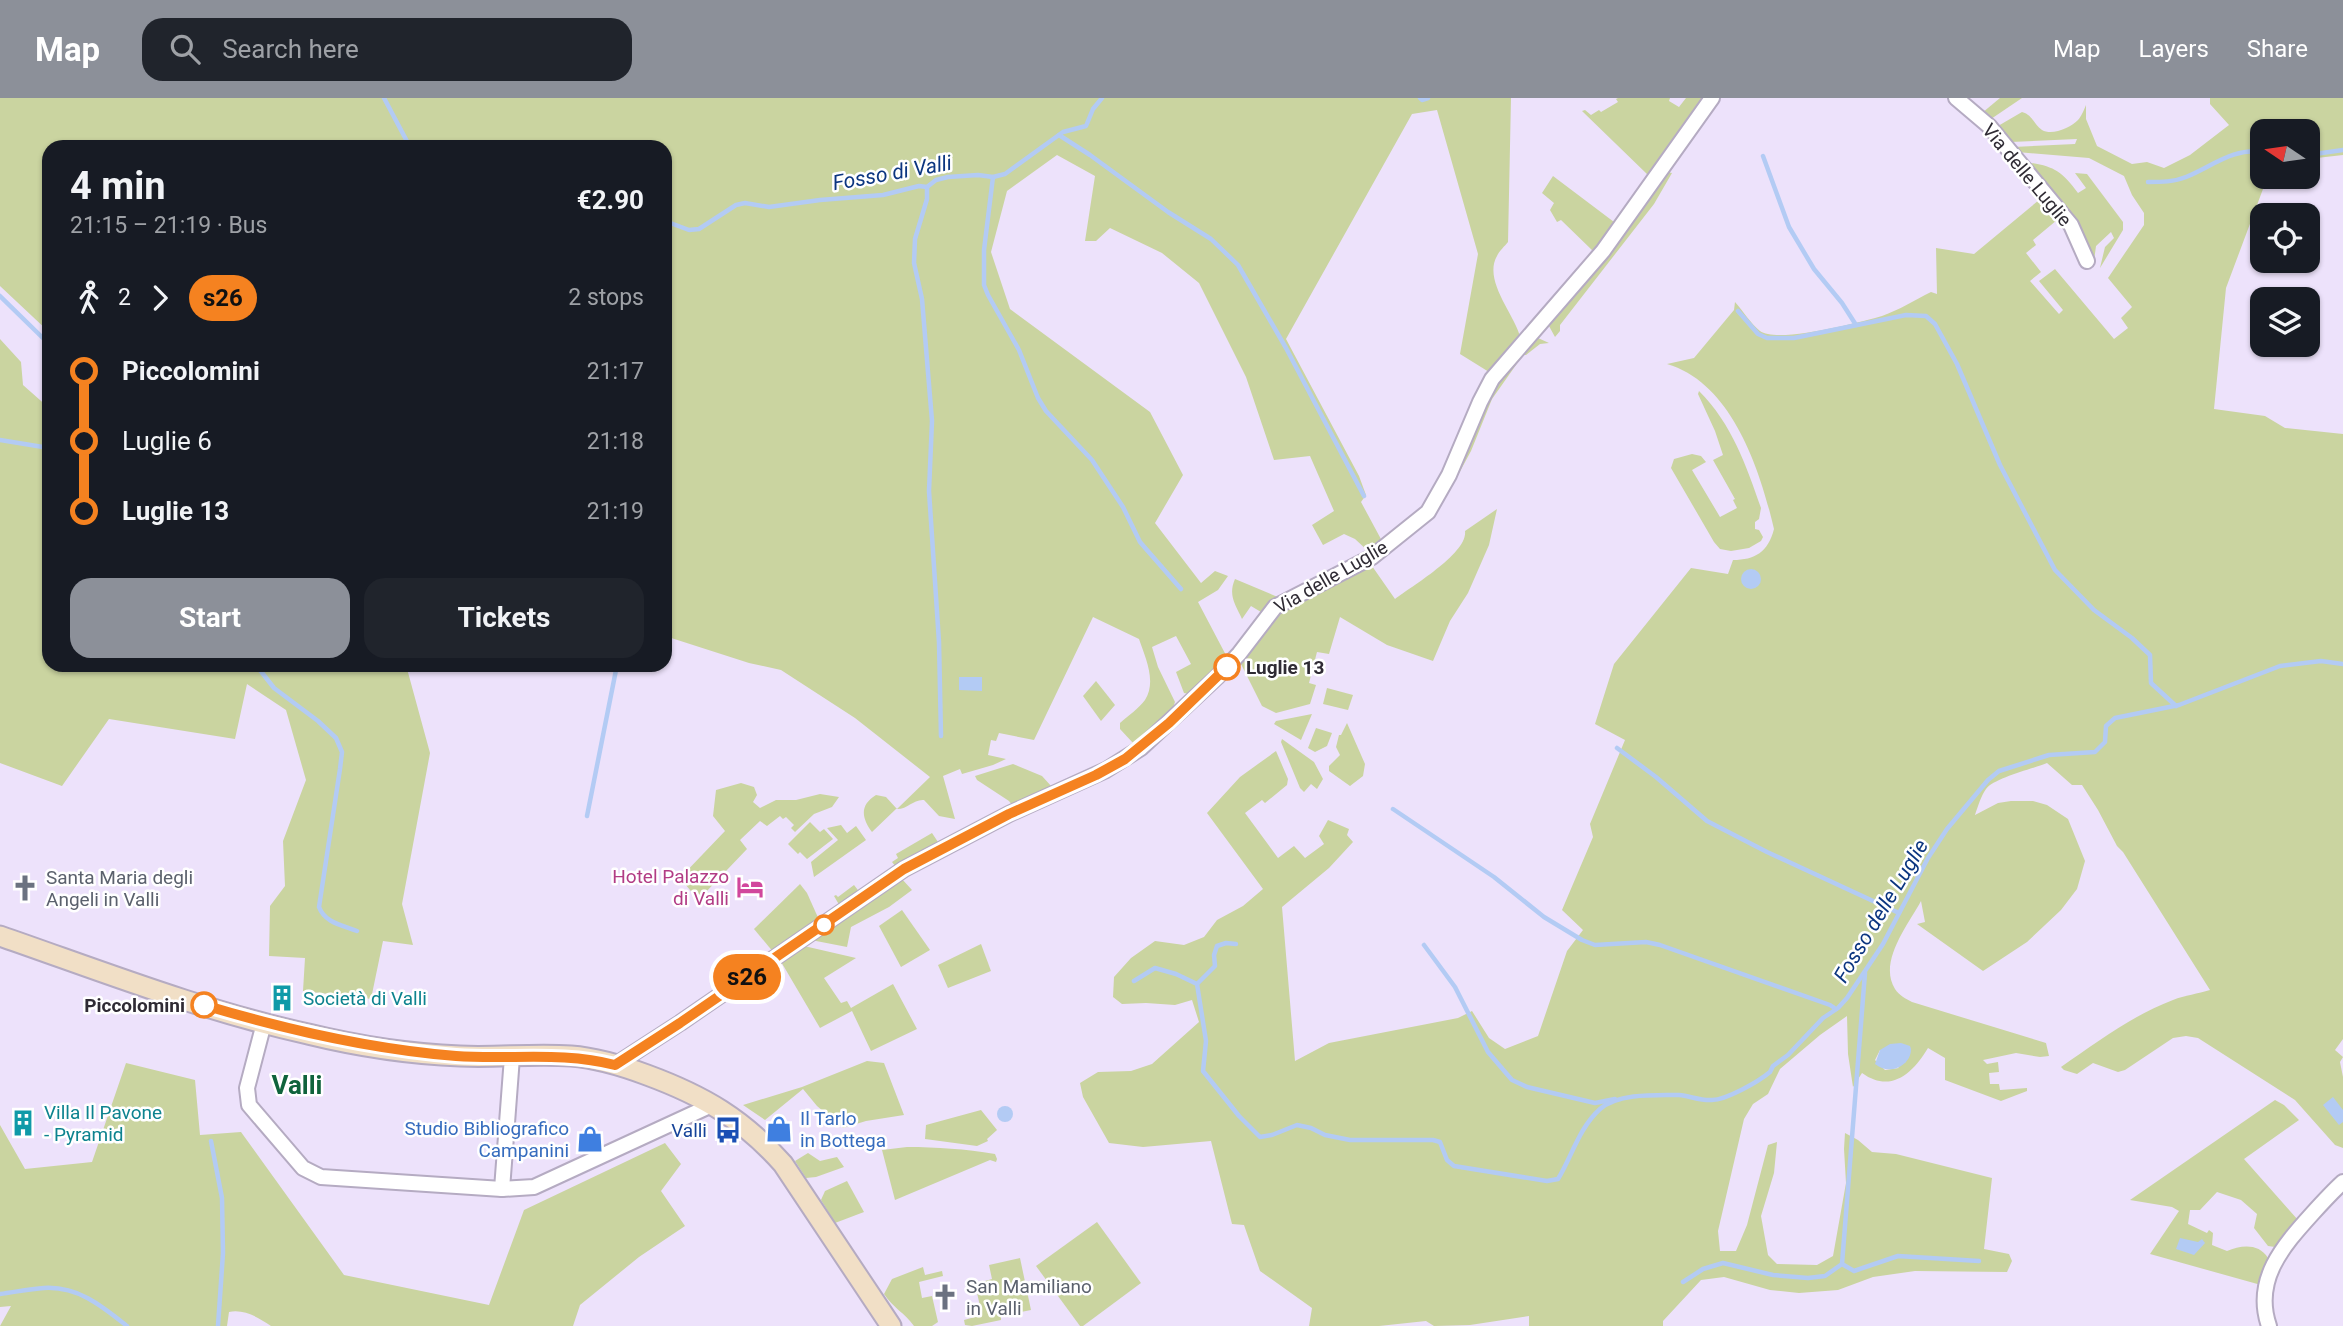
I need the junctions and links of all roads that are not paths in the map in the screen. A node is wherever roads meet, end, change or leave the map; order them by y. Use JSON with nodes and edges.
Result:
{"nodes":[{"id":1,"x":1712,"y":98,"type":"edge"},
{"id":2,"x":1956,"y":98,"type":"edge"},
{"id":3,"x":2087,"y":261,"type":"dead end"},
{"id":4,"x":0,"y":936,"type":"edge"},
{"id":5,"x":264,"y":1023,"type":"junction"},
{"id":6,"x":512,"y":1057,"type":"junction"},
{"id":7,"x":615,"y":1065,"type":"junction"},
{"id":8,"x":714,"y":1104,"type":"junction"},
{"id":9,"x":2343,"y":1182,"type":"edge"},
{"id":10,"x":502,"y":1189,"type":"junction"},
{"id":11,"x":891,"y":1326,"type":"edge"},
{"id":12,"x":2269,"y":1326,"type":"edge"}],
"edges":[{"from":1,"to":7,"type":"street","name":"Via delle Luglie"},
{"from":2,"to":3,"type":"street","name":"Via delle Luglie"},
{"from":4,"to":5,"type":"main road"},
{"from":5,"to":6,"type":"main road"},
{"from":5,"to":10,"type":"street"},
{"from":6,"to":7,"type":"main road"},
{"from":6,"to":10,"type":"street"},
{"from":7,"to":8,"type":"main road"},
{"from":8,"to":10,"type":"street"},
{"from":8,"to":11,"type":"main road"},
{"from":9,"to":12,"type":"street"}]}
